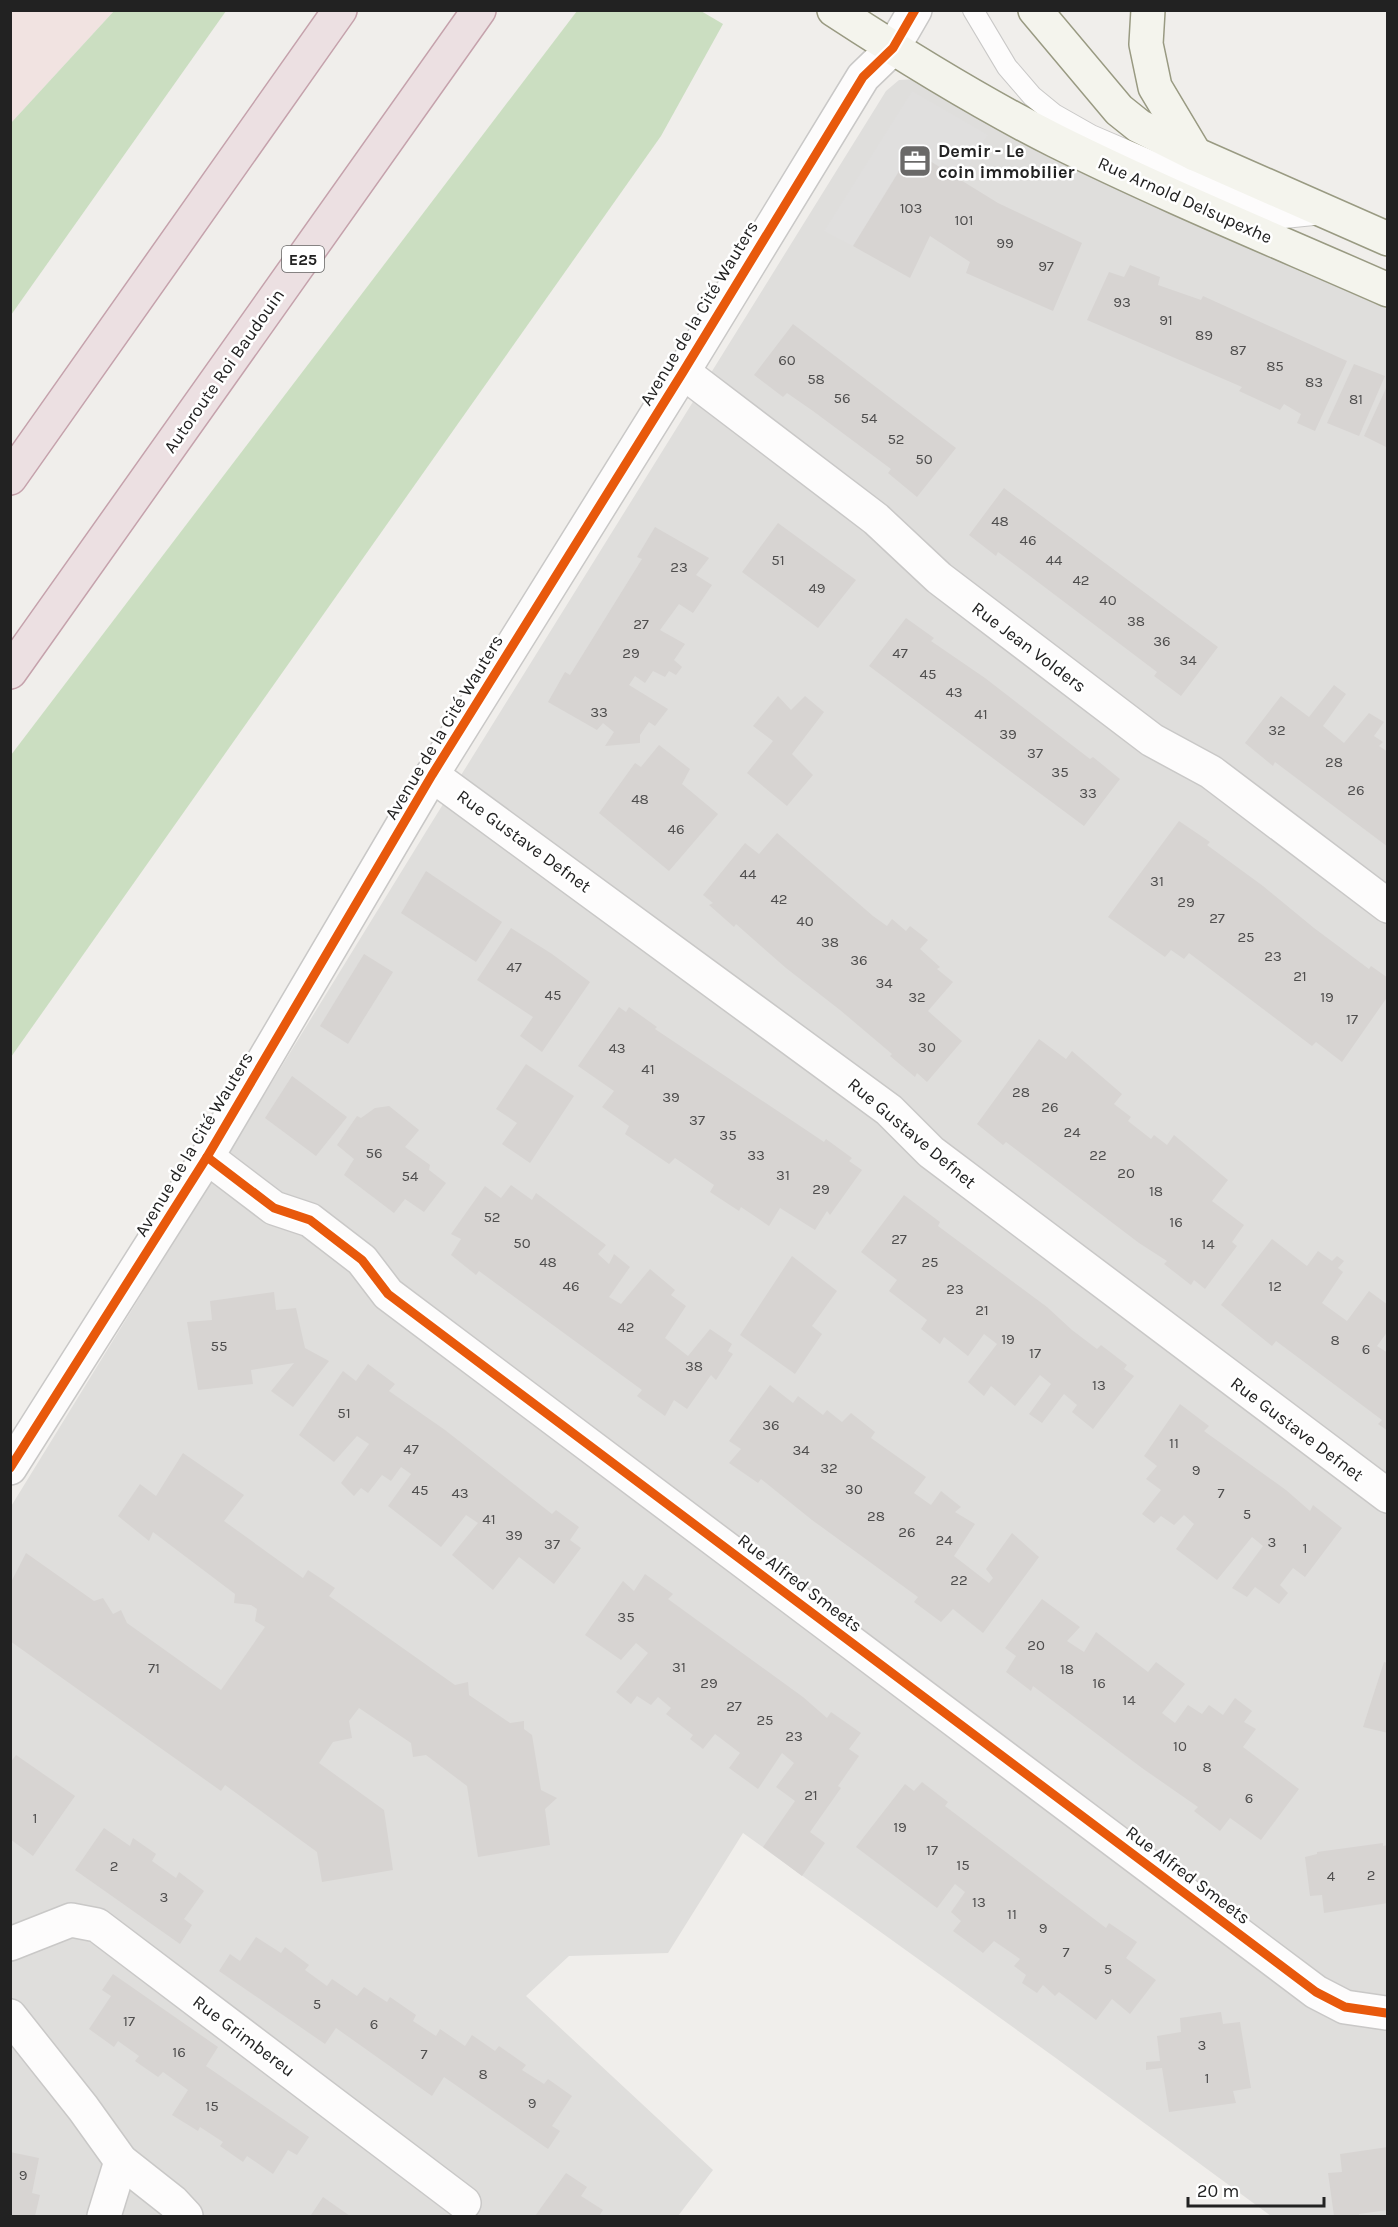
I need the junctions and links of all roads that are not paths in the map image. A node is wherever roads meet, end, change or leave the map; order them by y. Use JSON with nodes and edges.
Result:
{"nodes":[{"id":1,"x":340,"y":10,"type":"edge"},
{"id":2,"x":478,"y":10,"type":"edge"},
{"id":3,"x":834,"y":10,"type":"edge"},
{"id":4,"x":915,"y":10,"type":"edge"},
{"id":5,"x":973,"y":10,"type":"edge"},
{"id":6,"x":1035,"y":10,"type":"edge"},
{"id":7,"x":1148,"y":10,"type":"edge"},
{"id":8,"x":893,"y":48,"type":"junction"},
{"id":9,"x":1195,"y":154,"type":"junction"},
{"id":10,"x":1331,"y":213,"type":"junction"},
{"id":11,"x":1388,"y":239,"type":"edge"},
{"id":12,"x":1388,"y":290,"type":"edge"},
{"id":13,"x":683,"y":372,"type":"junction"},
{"id":14,"x":10,"y":478,"type":"edge"},
{"id":15,"x":10,"y":672,"type":"edge"},
{"id":16,"x":432,"y":775,"type":"junction"},
{"id":17,"x":1388,"y":906,"type":"edge"},
{"id":18,"x":207,"y":1157,"type":"junction"},
{"id":19,"x":10,"y":1468,"type":"edge"},
{"id":20,"x":1388,"y":1496,"type":"edge"},
{"id":21,"x":10,"y":1944,"type":"edge"},
{"id":22,"x":1387,"y":2013,"type":"edge"},
{"id":23,"x":10,"y":2016,"type":"edge"},
{"id":24,"x":122,"y":2161,"type":"junction"},
{"id":25,"x":464,"y":2203,"type":"dead end"},
{"id":26,"x":104,"y":2217,"type":"edge"},
{"id":27,"x":186,"y":2217,"type":"edge"}],
"edges":[{"from":1,"to":14,"type":"highway"},
{"from":2,"to":15,"type":"highway","name":"Autoroute Roi Baudouin","number":"E25"},
{"from":3,"to":8,"type":"street","name":"Rue Arnold Delsupexhe"},
{"from":4,"to":8,"type":"street","name":"Avenue de la Cité Wauters"},
{"from":5,"to":10,"type":"lane"},
{"from":6,"to":9,"type":"street"},
{"from":7,"to":9,"type":"street"},
{"from":8,"to":12,"type":"street","name":"Rue Arnold Delsupexhe"},
{"from":8,"to":13,"type":"street","name":"Avenue de la Cité Wauters"},
{"from":9,"to":10,"type":"street"},
{"from":10,"to":11,"type":"street"},
{"from":13,"to":16,"type":"street","name":"Avenue de la Cité Wauters"},
{"from":13,"to":17,"type":"street","name":"Rue Jean Volders"},
{"from":16,"to":18,"type":"street","name":"Avenue de la Cité Wauters"},
{"from":16,"to":20,"type":"street","name":"Rue Gustave Defnet"},
{"from":18,"to":19,"type":"street","name":"Avenue de la Cité Wauters"},
{"from":18,"to":22,"type":"street","name":"Rue Alfred Smeets"},
{"from":21,"to":25,"type":"street","name":"Rue Grimbereu"},
{"from":23,"to":24,"type":"street"},
{"from":24,"to":26,"type":"street"},
{"from":24,"to":27,"type":"street"}]}
